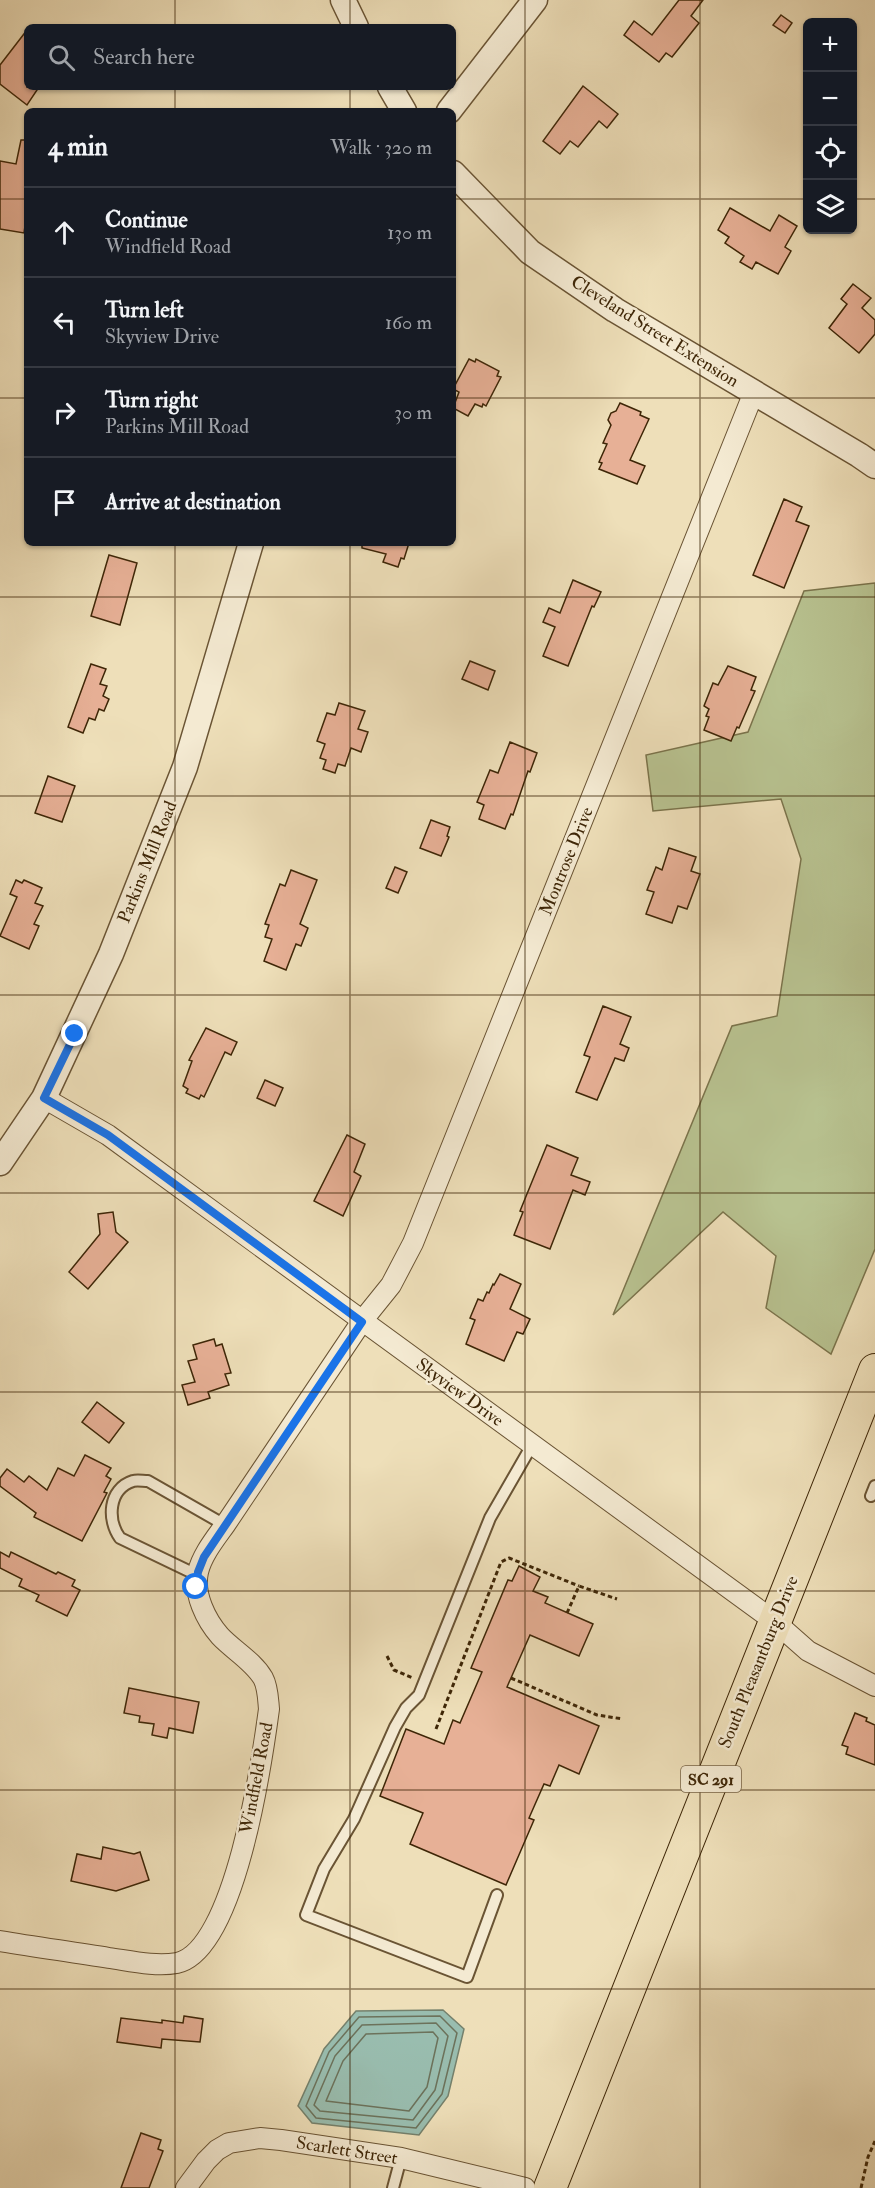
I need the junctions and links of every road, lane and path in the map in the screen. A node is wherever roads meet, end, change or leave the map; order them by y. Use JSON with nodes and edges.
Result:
{"nodes":[{"id":1,"x":343,"y":0,"type":"edge"},
{"id":2,"x":535,"y":0,"type":"edge"},
{"id":3,"x":355,"y":24,"type":"edge"},
{"id":4,"x":392,"y":90,"type":"edge"},
{"id":5,"x":402,"y":108,"type":"edge"},
{"id":6,"x":451,"y":108,"type":"edge"},
{"id":7,"x":456,"y":176,"type":"edge"},
{"id":8,"x":754,"y":392,"type":"junction"},
{"id":9,"x":875,"y":466,"type":"edge"},
{"id":10,"x":250,"y":546,"type":"edge"},
{"id":11,"x":44,"y":1098,"type":"junction"},
{"id":12,"x":0,"y":1163,"type":"edge"},
{"id":13,"x":362,"y":1322,"type":"junction"},
{"id":14,"x":875,"y":1370,"type":"edge"},
{"id":15,"x":532,"y":1445,"type":"junction"},
{"id":16,"x":225,"y":1525,"type":"junction"},
{"id":17,"x":197,"y":1575,"type":"junction"},
{"id":18,"x":579,"y":1586,"type":"junction"},
{"id":19,"x":617,"y":1599,"type":"dead end"},
{"id":20,"x":567,"y":1613,"type":"dead end"},
{"id":21,"x":774,"y":1621,"type":"junction"},
{"id":22,"x":387,"y":1656,"type":"dead end"},
{"id":23,"x":511,"y":1678,"type":"dead end"},
{"id":24,"x":417,"y":1680,"type":"dead end"},
{"id":25,"x":875,"y":1686,"type":"edge"},
{"id":26,"x":623,"y":1719,"type":"dead end"},
{"id":27,"x":436,"y":1729,"type":"dead end"},
{"id":28,"x":497,"y":1895,"type":"dead end"},
{"id":29,"x":0,"y":1941,"type":"edge"},
{"id":30,"x":875,"y":2140,"type":"edge"},
{"id":31,"x":401,"y":2158,"type":"junction"},
{"id":32,"x":186,"y":2188,"type":"edge"},
{"id":33,"x":393,"y":2188,"type":"edge"},
{"id":34,"x":525,"y":2188,"type":"edge"},
{"id":35,"x":550,"y":2188,"type":"edge"},
{"id":36,"x":861,"y":2188,"type":"edge"}],
"edges":[{"from":1,"to":3,"type":"street"},
{"from":2,"to":6,"type":"street"},
{"from":4,"to":5,"type":"street"},
{"from":7,"to":8,"type":"street","name":"Cleveland Street Extension"},
{"from":8,"to":9,"type":"street","name":"Cleveland Street Extension"},
{"from":8,"to":13,"type":"street","name":"Montrose Drive"},
{"from":10,"to":11,"type":"street","name":"Parkins Mill Road"},
{"from":11,"to":12,"type":"street","name":"Parkins Mill Road"},
{"from":11,"to":13,"type":"street","name":"Skyview Drive"},
{"from":13,"to":15,"type":"street","name":"Skyview Drive"},
{"from":13,"to":16,"type":"street"},
{"from":14,"to":21,"type":"main road","name":"South Pleasantburg Drive","number":"SC 291"},
{"from":15,"to":21,"type":"street","name":"Skyview Drive"},
{"from":15,"to":28,"type":"lane"},
{"from":16,"to":17,"type":"street"},
{"from":16,"to":17,"type":"lane"},
{"from":17,"to":29,"type":"street","name":"Windfield Road"},
{"from":18,"to":19,"type":"path"},
{"from":18,"to":20,"type":"path"},
{"from":18,"to":27,"type":"path"},
{"from":21,"to":25,"type":"street","name":"Skyview Drive"},
{"from":21,"to":35,"type":"main road","name":"South Pleasantburg Drive","number":"SC 291"},
{"from":22,"to":24,"type":"path"},
{"from":23,"to":26,"type":"path"},
{"from":30,"to":36,"type":"path"},
{"from":31,"to":32,"type":"street","name":"Scarlett Street"},
{"from":31,"to":33,"type":"lane"},
{"from":31,"to":34,"type":"street","name":"Scarlett Street"}]}
